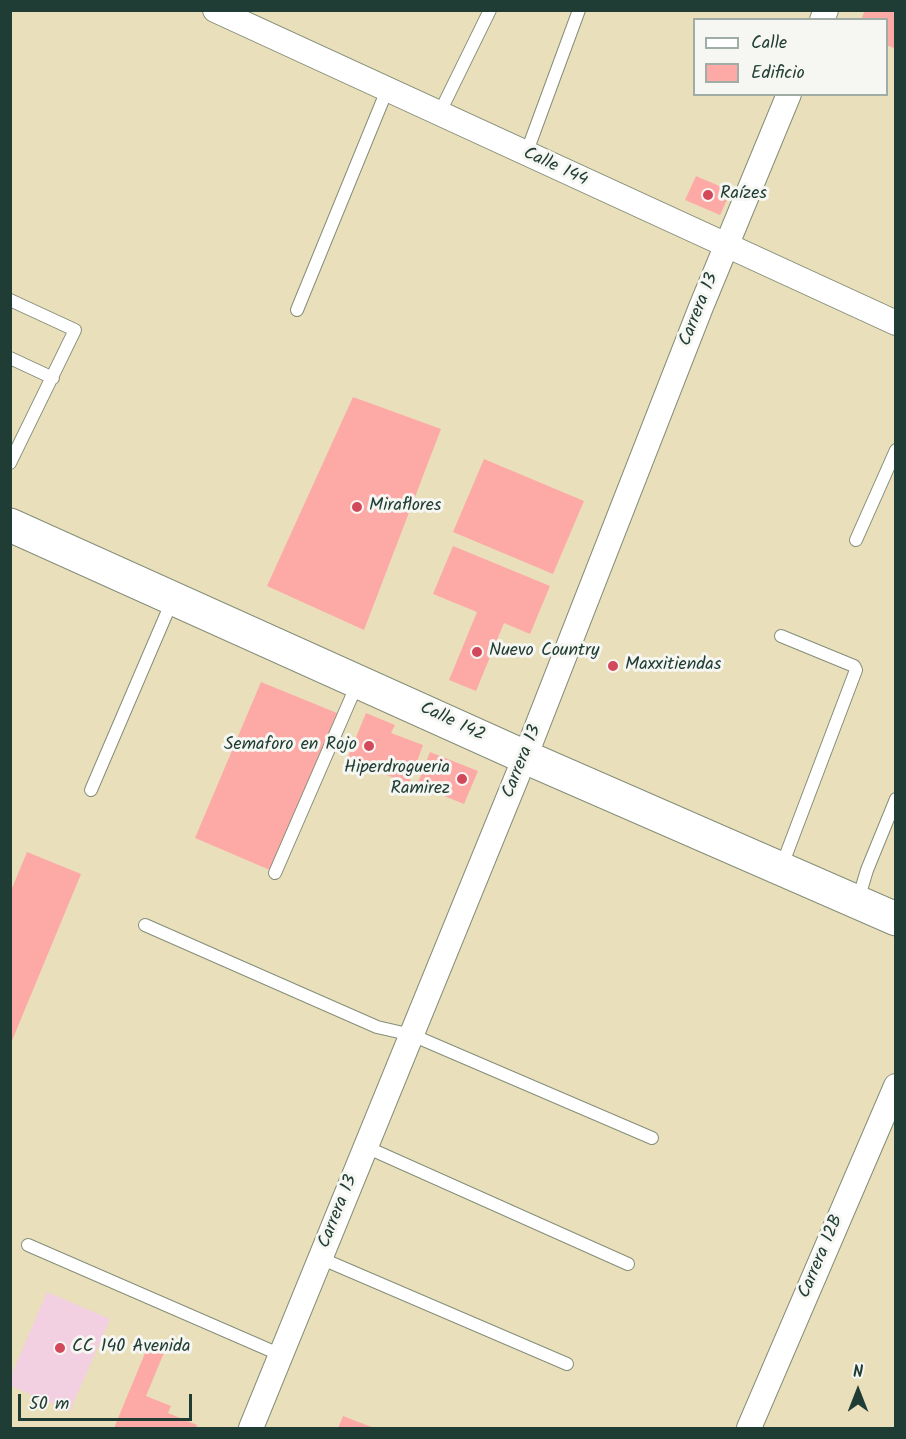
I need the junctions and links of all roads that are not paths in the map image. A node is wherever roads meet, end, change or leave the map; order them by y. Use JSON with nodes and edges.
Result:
{"nodes":[{"id":1,"x":215,"y":10,"type":"edge"},
{"id":2,"x":489,"y":10,"type":"edge"},
{"id":3,"x":579,"y":10,"type":"edge"},
{"id":4,"x":387,"y":90,"type":"junction"},
{"id":5,"x":788,"y":96,"type":"edge"},
{"id":6,"x":439,"y":114,"type":"junction"},
{"id":7,"x":526,"y":154,"type":"junction"},
{"id":8,"x":726,"y":247,"type":"junction"},
{"id":9,"x":10,"y":300,"type":"edge"},
{"id":10,"x":297,"y":310,"type":"dead end"},
{"id":11,"x":896,"y":322,"type":"edge"},
{"id":12,"x":10,"y":358,"type":"edge"},
{"id":13,"x":53,"y":378,"type":"junction"},
{"id":14,"x":896,"y":450,"type":"edge"},
{"id":15,"x":10,"y":463,"type":"edge"},
{"id":16,"x":10,"y":525,"type":"edge"},
{"id":17,"x":856,"y":540,"type":"dead end"},
{"id":18,"x":174,"y":597,"type":"junction"},
{"id":19,"x":781,"y":636,"type":"dead end"},
{"id":20,"x":359,"y":680,"type":"junction"},
{"id":21,"x":525,"y":757,"type":"junction"},
{"id":22,"x":91,"y":790,"type":"dead end"},
{"id":23,"x":896,"y":799,"type":"edge"},
{"id":24,"x":781,"y":869,"type":"junction"},
{"id":25,"x":275,"y":873,"type":"dead end"},
{"id":26,"x":858,"y":901,"type":"junction"},
{"id":27,"x":896,"y":919,"type":"edge"},
{"id":28,"x":145,"y":925,"type":"dead end"},
{"id":29,"x":412,"y":1035,"type":"junction"},
{"id":30,"x":896,"y":1086,"type":"edge"},
{"id":31,"x":652,"y":1138,"type":"dead end"},
{"id":32,"x":366,"y":1147,"type":"junction"},
{"id":33,"x":28,"y":1245,"type":"dead end"},
{"id":34,"x":320,"y":1258,"type":"junction"},
{"id":35,"x":628,"y":1264,"type":"dead end"},
{"id":36,"x":281,"y":1355,"type":"junction"},
{"id":37,"x":567,"y":1364,"type":"dead end"},
{"id":38,"x":251,"y":1428,"type":"edge"},
{"id":39,"x":749,"y":1428,"type":"edge"}],
"edges":[{"from":1,"to":4,"type":"street","name":"Calle 144"},
{"from":2,"to":6,"type":"lane"},
{"from":3,"to":7,"type":"lane"},
{"from":4,"to":6,"type":"street","name":"Calle 144"},
{"from":4,"to":10,"type":"lane"},
{"from":5,"to":8,"type":"street","name":"Carrera 13"},
{"from":6,"to":7,"type":"street","name":"Calle 144"},
{"from":7,"to":8,"type":"street","name":"Calle 144"},
{"from":8,"to":11,"type":"street","name":"Calle 144"},
{"from":8,"to":21,"type":"street","name":"Carrera 13"},
{"from":9,"to":13,"type":"lane"},
{"from":12,"to":13,"type":"lane"},
{"from":13,"to":15,"type":"lane"},
{"from":14,"to":17,"type":"lane"},
{"from":16,"to":18,"type":"main road","name":"Calle 142"},
{"from":18,"to":20,"type":"main road","name":"Calle 142"},
{"from":18,"to":22,"type":"lane"},
{"from":19,"to":24,"type":"lane"},
{"from":20,"to":21,"type":"main road","name":"Calle 142"},
{"from":20,"to":25,"type":"lane"},
{"from":21,"to":24,"type":"main road","name":"Calle 142"},
{"from":21,"to":29,"type":"street","name":"Carrera 13"},
{"from":23,"to":26,"type":"lane"},
{"from":24,"to":26,"type":"main road","name":"Calle 142"},
{"from":26,"to":27,"type":"main road","name":"Calle 142"},
{"from":28,"to":29,"type":"lane"},
{"from":29,"to":31,"type":"lane"},
{"from":29,"to":32,"type":"street","name":"Carrera 13"},
{"from":30,"to":39,"type":"street","name":"Carrera 12B"},
{"from":32,"to":34,"type":"street","name":"Carrera 13"},
{"from":32,"to":35,"type":"lane"},
{"from":33,"to":36,"type":"lane"},
{"from":34,"to":36,"type":"street","name":"Carrera 13"},
{"from":34,"to":37,"type":"lane"},
{"from":36,"to":38,"type":"street","name":"Carrera 13"}]}
